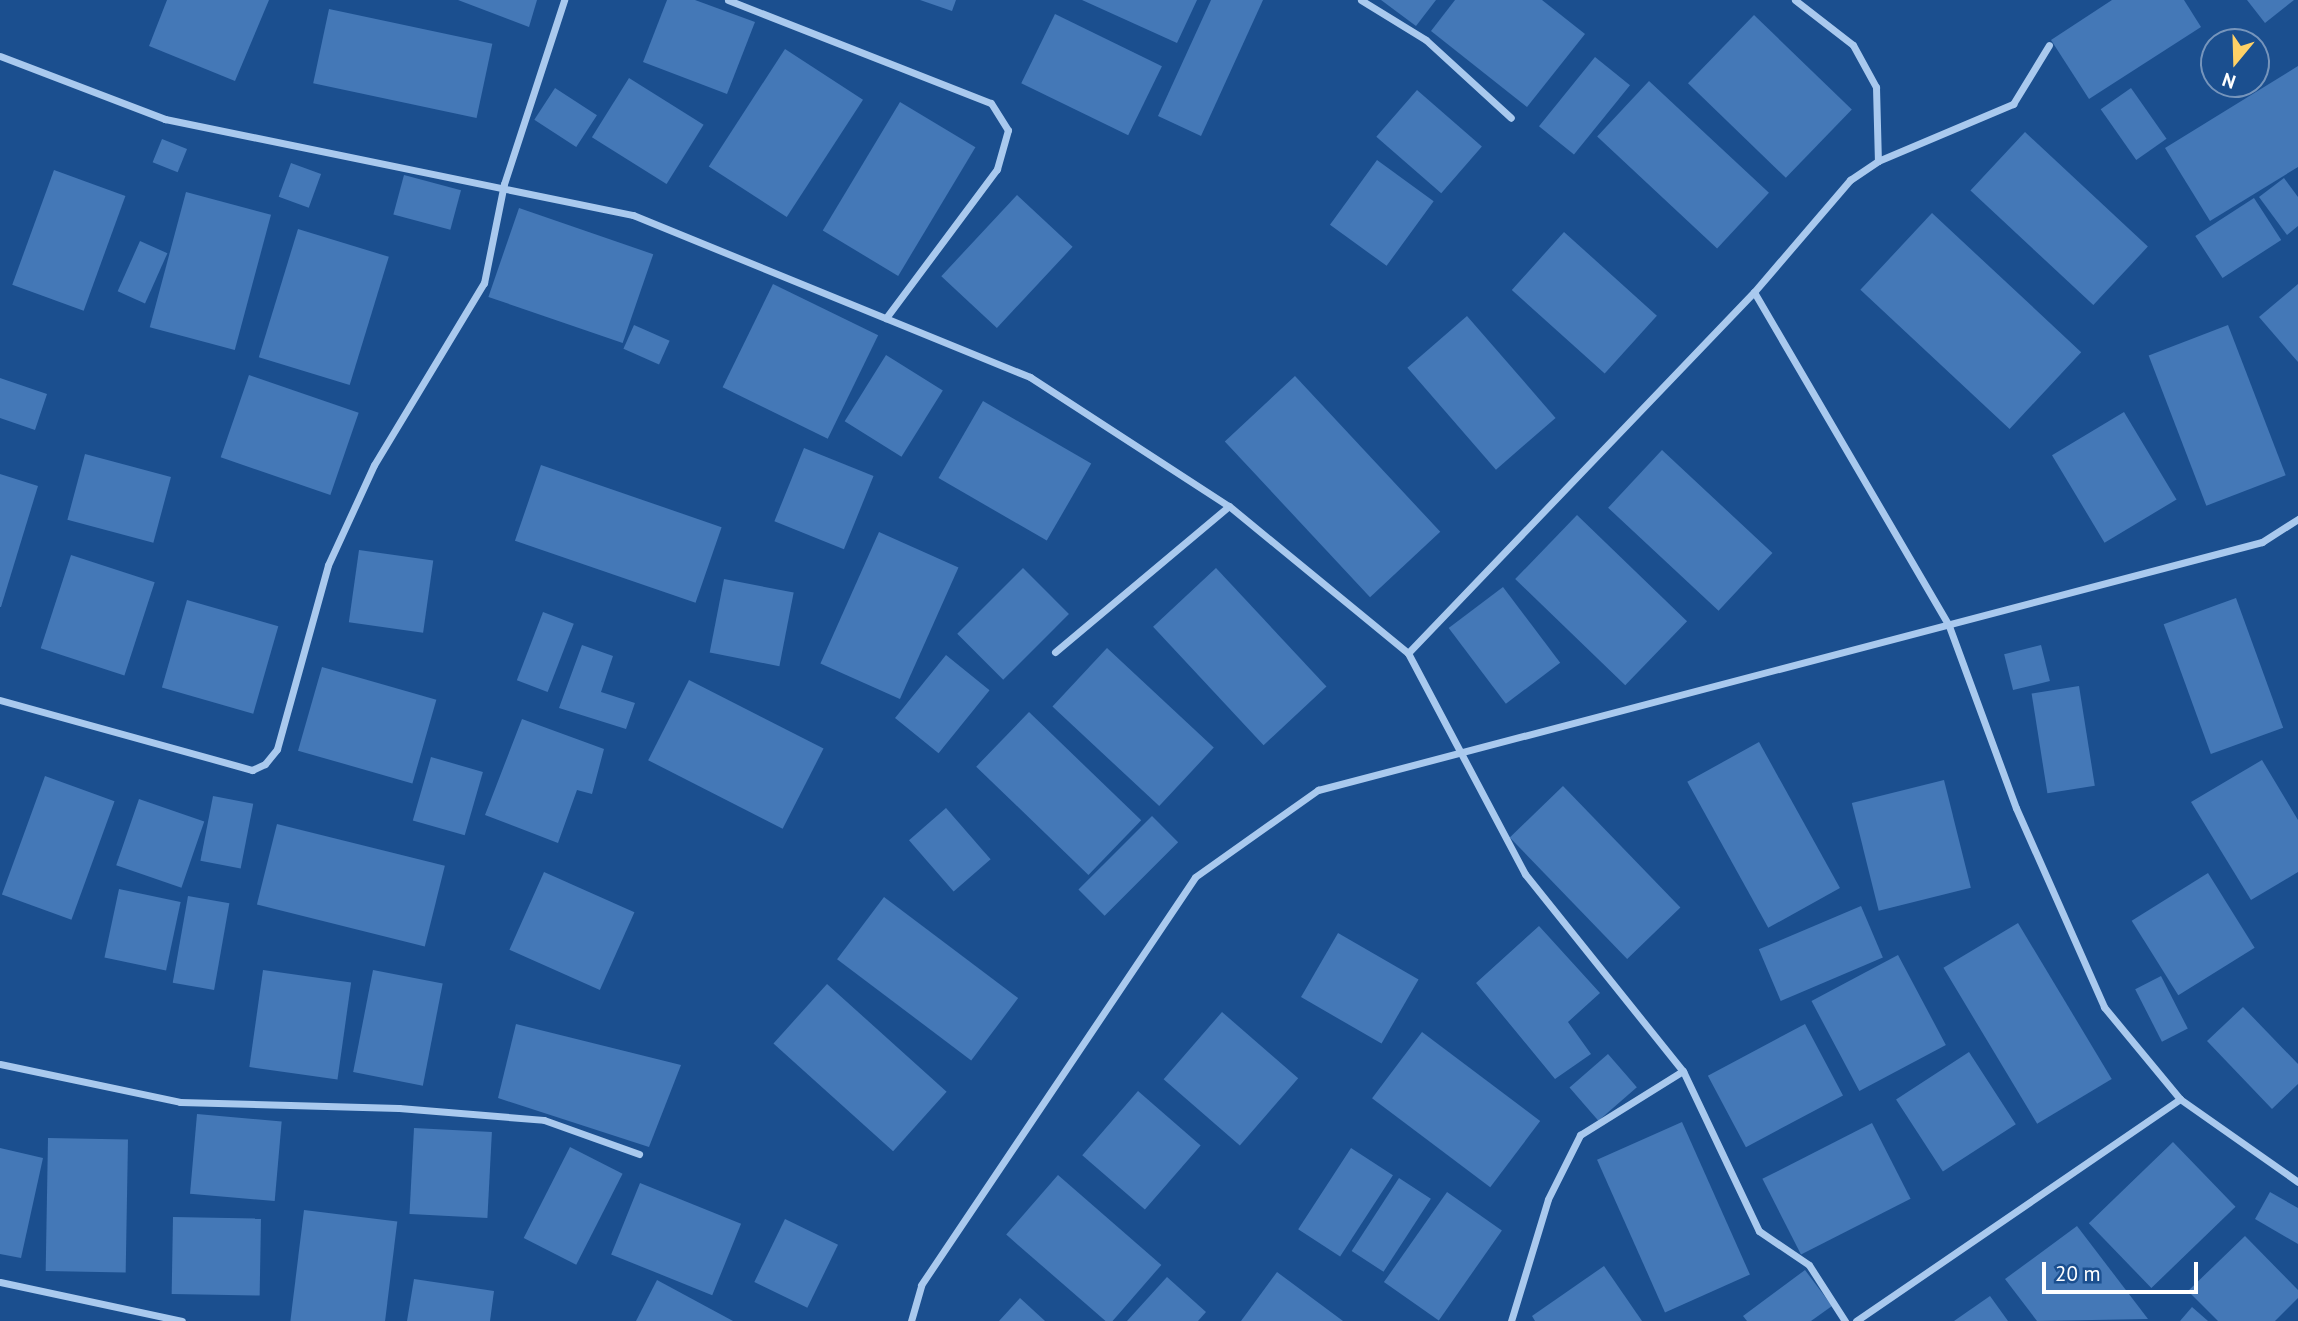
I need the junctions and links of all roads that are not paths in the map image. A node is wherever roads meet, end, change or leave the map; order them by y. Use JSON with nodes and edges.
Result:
{"nodes":[{"id":1,"x":564,"y":0,"type":"edge"},
{"id":2,"x":728,"y":0,"type":"edge"},
{"id":3,"x":1361,"y":0,"type":"edge"},
{"id":4,"x":1795,"y":0,"type":"edge"},
{"id":5,"x":2049,"y":45,"type":"dead end"},
{"id":6,"x":0,"y":56,"type":"edge"},
{"id":7,"x":1511,"y":118,"type":"dead end"},
{"id":8,"x":1878,"y":161,"type":"junction"},
{"id":9,"x":504,"y":184,"type":"junction"},
{"id":10,"x":1754,"y":292,"type":"junction"},
{"id":11,"x":886,"y":318,"type":"junction"},
{"id":12,"x":1229,"y":506,"type":"junction"},
{"id":13,"x":2298,"y":519,"type":"edge"},
{"id":14,"x":1949,"y":626,"type":"junction"},
{"id":15,"x":1055,"y":652,"type":"dead end"},
{"id":16,"x":1408,"y":653,"type":"junction"},
{"id":17,"x":0,"y":700,"type":"edge"},
{"id":18,"x":1460,"y":753,"type":"junction"},
{"id":19,"x":0,"y":1064,"type":"edge"},
{"id":20,"x":1683,"y":1071,"type":"junction"},
{"id":21,"x":2180,"y":1098,"type":"junction"},
{"id":22,"x":639,"y":1154,"type":"dead end"},
{"id":23,"x":2298,"y":1182,"type":"edge"},
{"id":24,"x":0,"y":1282,"type":"edge"},
{"id":25,"x":182,"y":1321,"type":"edge"},
{"id":26,"x":911,"y":1321,"type":"edge"},
{"id":27,"x":1511,"y":1321,"type":"edge"},
{"id":28,"x":1845,"y":1321,"type":"edge"},
{"id":29,"x":1856,"y":1321,"type":"edge"}],
"edges":[{"from":1,"to":9,"type":"street"},
{"from":2,"to":11,"type":"street"},
{"from":3,"to":7,"type":"street"},
{"from":4,"to":8,"type":"street"},
{"from":5,"to":8,"type":"street"},
{"from":6,"to":9,"type":"street"},
{"from":8,"to":10,"type":"street"},
{"from":9,"to":11,"type":"street"},
{"from":9,"to":17,"type":"street"},
{"from":10,"to":14,"type":"street"},
{"from":10,"to":16,"type":"street"},
{"from":11,"to":12,"type":"street"},
{"from":12,"to":15,"type":"street"},
{"from":12,"to":16,"type":"street"},
{"from":13,"to":14,"type":"street"},
{"from":14,"to":18,"type":"street"},
{"from":14,"to":21,"type":"street"},
{"from":16,"to":18,"type":"street"},
{"from":18,"to":20,"type":"street"},
{"from":18,"to":26,"type":"street"},
{"from":19,"to":22,"type":"street"},
{"from":20,"to":27,"type":"street"},
{"from":20,"to":28,"type":"street"},
{"from":21,"to":23,"type":"street"},
{"from":21,"to":29,"type":"street"},
{"from":24,"to":25,"type":"street"}]}
